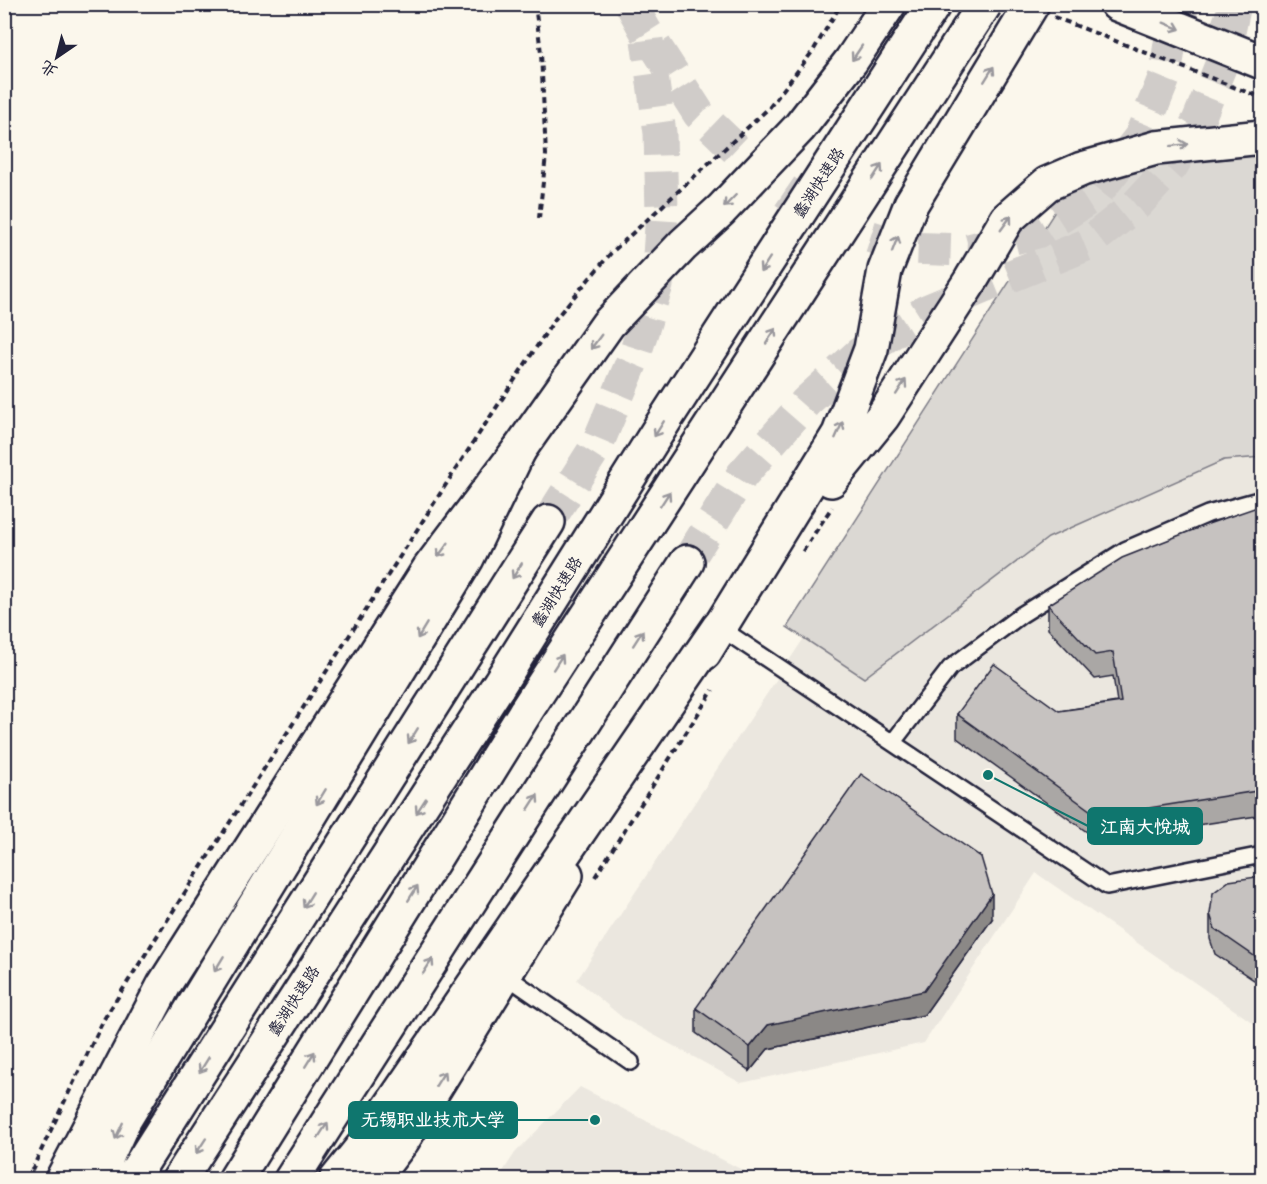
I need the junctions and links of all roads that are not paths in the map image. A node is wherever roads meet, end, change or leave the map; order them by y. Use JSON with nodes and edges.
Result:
{"nodes":[{"id":1,"x":889,"y":4,"type":"edge"},
{"id":2,"x":934,"y":4,"type":"edge"},
{"id":3,"x":985,"y":4,"type":"edge"},
{"id":4,"x":1117,"y":4,"type":"edge"},
{"id":5,"x":1031,"y":6,"type":"edge"},
{"id":6,"x":1263,"y":62,"type":"edge"},
{"id":7,"x":1263,"y":137,"type":"edge"},
{"id":8,"x":519,"y":450,"type":"junction"},
{"id":9,"x":1263,"y":500,"type":"edge"},
{"id":10,"x":548,"y":522,"type":"tunnel mouth"},
{"id":11,"x":687,"y":562,"type":"tunnel mouth"},
{"id":12,"x":748,"y":581,"type":"junction"},
{"id":13,"x":719,"y":627,"type":"junction"},
{"id":14,"x":893,"y":742,"type":"junction"},
{"id":15,"x":1263,"y":855,"type":"edge"},
{"id":16,"x":505,"y":975,"type":"junction"},
{"id":17,"x":631,"y":1062,"type":"dead end"},
{"id":18,"x":62,"y":1179,"type":"edge"},
{"id":19,"x":96,"y":1179,"type":"edge"},
{"id":20,"x":131,"y":1179,"type":"edge"},
{"id":21,"x":179,"y":1179,"type":"edge"},
{"id":22,"x":235,"y":1179,"type":"edge"},
{"id":23,"x":291,"y":1179,"type":"edge"},
{"id":24,"x":336,"y":1179,"type":"edge"},
{"id":25,"x":372,"y":1179,"type":"edge"}],
"edges":[{"from":1,"to":8,"type":"main road","one_way":true},
{"from":2,"to":21,"type":"main road","name":"蠡湖快速路","one_way":true,"bridge":true},
{"from":22,"to":3,"type":"main road","one_way":true,"bridge":true},
{"from":4,"to":6,"type":"main road","one_way":true},
{"from":12,"to":5,"type":"main road","one_way":true},
{"from":12,"to":7,"type":"main road","one_way":true},
{"from":8,"to":18,"type":"main road","one_way":true},
{"from":8,"to":19,"type":"main road","one_way":true},
{"from":9,"to":14,"type":"lane"},
{"from":10,"to":20,"type":"main road","one_way":true},
{"from":23,"to":11,"type":"main road","one_way":true},
{"from":12,"to":13,"type":"main road"},
{"from":13,"to":14,"type":"lane"},
{"from":13,"to":16,"type":"main road"},
{"from":13,"to":24,"type":"main road"},
{"from":14,"to":15,"type":"lane"},
{"from":16,"to":17,"type":"lane"},
{"from":25,"to":16,"type":"main road","one_way":true}]}
